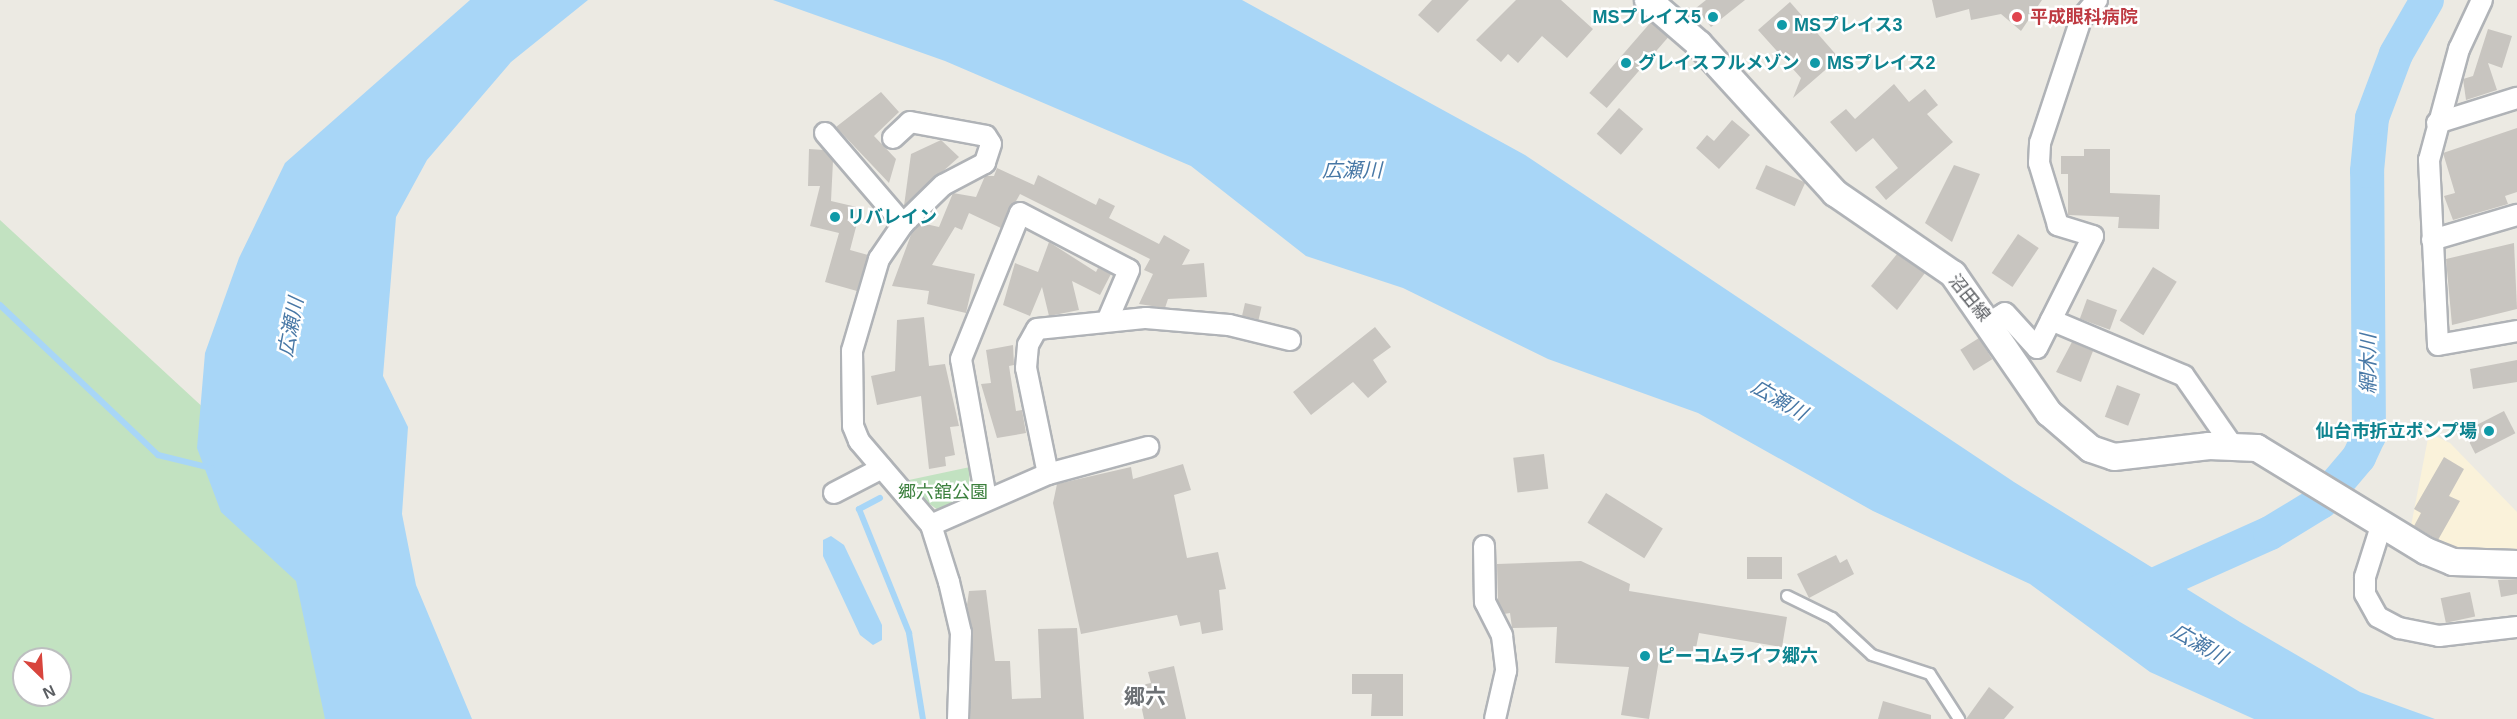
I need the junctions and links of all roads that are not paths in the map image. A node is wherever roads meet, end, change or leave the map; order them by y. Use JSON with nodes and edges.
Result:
{"nodes":[{"id":1,"x":1648,"y":0,"type":"edge"},
{"id":2,"x":2097,"y":0,"type":"edge"},
{"id":3,"x":2482,"y":0,"type":"edge"},
{"id":4,"x":2517,"y":98,"type":"edge"},
{"id":5,"x":2437,"y":123,"type":"junction"},
{"id":6,"x":825,"y":134,"type":"dead end"},
{"id":7,"x":893,"y":138,"type":"dead end"},
{"id":8,"x":2517,"y":215,"type":"edge"},
{"id":9,"x":903,"y":224,"type":"junction"},
{"id":10,"x":2432,"y":240,"type":"junction"},
{"id":11,"x":1108,"y":319,"type":"junction"},
{"id":12,"x":2051,"y":320,"type":"junction"},
{"id":13,"x":1990,"y":322,"type":"junction"},
{"id":14,"x":2517,"y":332,"type":"edge"},
{"id":15,"x":1290,"y":340,"type":"dead end"},
{"id":16,"x":2232,"y":445,"type":"junction"},
{"id":17,"x":1148,"y":447,"type":"dead end"},
{"id":18,"x":882,"y":468,"type":"junction"},
{"id":19,"x":1047,"y":474,"type":"junction"},
{"id":20,"x":834,"y":493,"type":"dead end"},
{"id":21,"x":986,"y":498,"type":"junction"},
{"id":22,"x":2382,"y":523,"type":"junction"},
{"id":23,"x":931,"y":525,"type":"junction"},
{"id":24,"x":1484,"y":546,"type":"dead end"},
{"id":25,"x":2517,"y":564,"type":"edge"},
{"id":26,"x":1786,"y":596,"type":"dead end"},
{"id":27,"x":2517,"y":627,"type":"edge"},
{"id":28,"x":957,"y":719,"type":"edge"},
{"id":29,"x":1495,"y":719,"type":"edge"},
{"id":30,"x":1959,"y":719,"type":"edge"}],
"edges":[{"from":1,"to":13,"type":"street","name":"沼田線"},
{"from":2,"to":12,"type":"street"},
{"from":3,"to":5,"type":"street"},
{"from":4,"to":5,"type":"street"},
{"from":5,"to":10,"type":"street"},
{"from":6,"to":9,"type":"street"},
{"from":7,"to":9,"type":"street"},
{"from":8,"to":10,"type":"street"},
{"from":9,"to":18,"type":"street"},
{"from":10,"to":14,"type":"street"},
{"from":11,"to":15,"type":"street"},
{"from":11,"to":19,"type":"street"},
{"from":11,"to":21,"type":"street"},
{"from":12,"to":13,"type":"street"},
{"from":12,"to":16,"type":"street"},
{"from":13,"to":16,"type":"street","name":"沼田線"},
{"from":16,"to":22,"type":"street","name":"沼田線"},
{"from":17,"to":19,"type":"street"},
{"from":18,"to":20,"type":"street"},
{"from":18,"to":23,"type":"street"},
{"from":19,"to":21,"type":"street"},
{"from":21,"to":23,"type":"street"},
{"from":22,"to":25,"type":"street","name":"沼田線"},
{"from":22,"to":27,"type":"street"},
{"from":23,"to":28,"type":"street"},
{"from":24,"to":29,"type":"street"},
{"from":26,"to":30,"type":"lane"}]}
